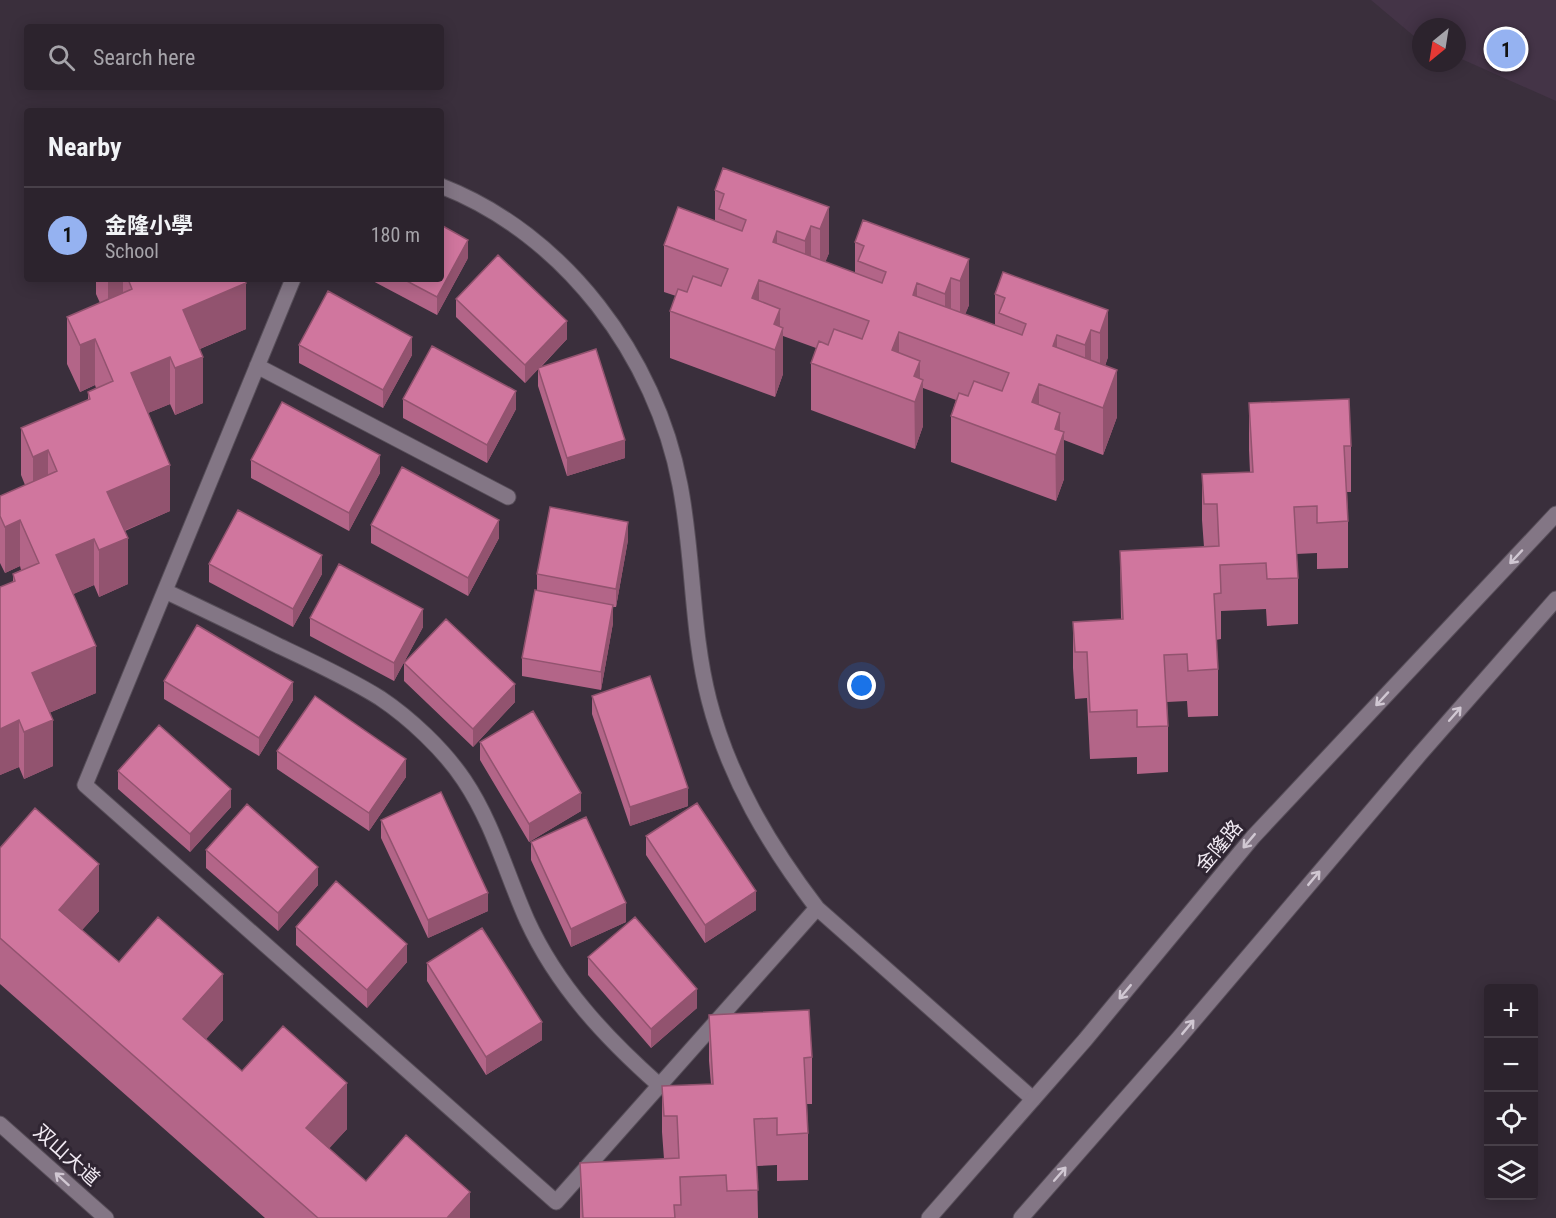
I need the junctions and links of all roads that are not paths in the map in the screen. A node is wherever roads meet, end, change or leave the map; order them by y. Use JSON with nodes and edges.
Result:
{"nodes":[{"id":1,"x":444,"y":187,"type":"edge"},
{"id":2,"x":292,"y":282,"type":"edge"},
{"id":3,"x":257,"y":366,"type":"junction"},
{"id":4,"x":508,"y":497,"type":"dead end"},
{"id":5,"x":1556,"y":514,"type":"edge"},
{"id":6,"x":165,"y":591,"type":"junction"},
{"id":7,"x":1556,"y":599,"type":"edge"},
{"id":8,"x":816,"y":908,"type":"junction"},
{"id":9,"x":659,"y":1085,"type":"junction"},
{"id":10,"x":1033,"y":1099,"type":"junction"},
{"id":11,"x":0,"y":1124,"type":"edge"},
{"id":12,"x":106,"y":1218,"type":"edge"},
{"id":13,"x":929,"y":1218,"type":"edge"},
{"id":14,"x":1021,"y":1218,"type":"edge"}],
"edges":[{"from":1,"to":8,"type":"main road"},
{"from":2,"to":3,"type":"main road"},
{"from":3,"to":4,"type":"main road"},
{"from":3,"to":6,"type":"main road"},
{"from":5,"to":10,"type":"main road","name":"金隆路","one_way":true},
{"from":6,"to":9,"type":"main road"},
{"from":6,"to":9,"type":"main road"},
{"from":14,"to":7,"type":"main road","one_way":true},
{"from":8,"to":9,"type":"main road"},
{"from":8,"to":10,"type":"main road"},
{"from":10,"to":13,"type":"main road","name":"金隆路"},
{"from":12,"to":11,"type":"main road","name":"双山大道","one_way":true}]}
